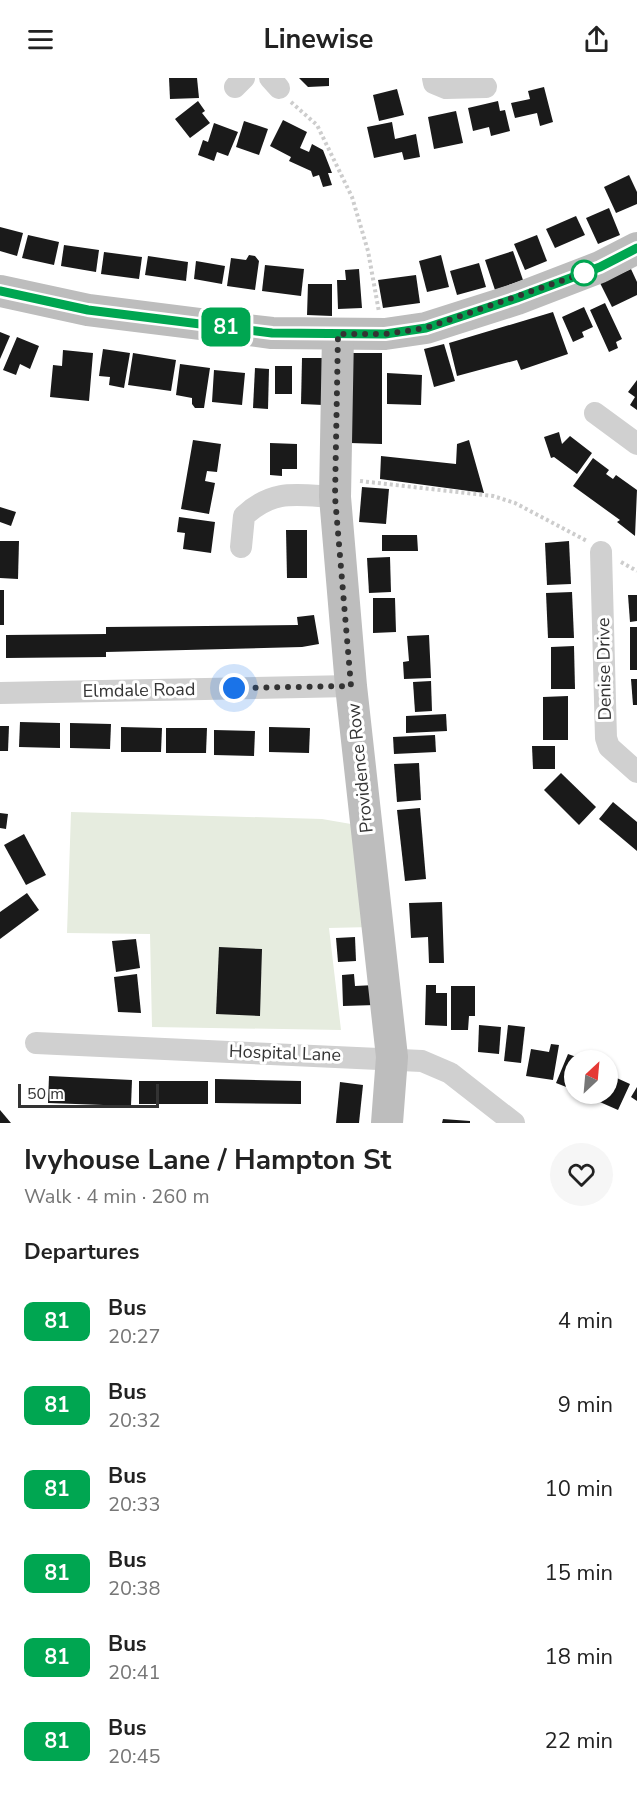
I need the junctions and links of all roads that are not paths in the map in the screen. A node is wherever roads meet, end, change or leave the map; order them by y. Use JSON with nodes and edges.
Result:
{"nodes":[{"id":1,"x":433,"y":78,"type":"edge"},
{"id":2,"x":486,"y":87,"type":"dead end"},
{"id":3,"x":637,"y":248,"type":"edge"},
{"id":4,"x":0,"y":291,"type":"edge"},
{"id":5,"x":338,"y":334,"type":"junction"},
{"id":6,"x":596,"y":413,"type":"dead end"},
{"id":7,"x":637,"y":444,"type":"edge"},
{"id":8,"x":335,"y":488,"type":"junction"},
{"id":9,"x":241,"y":547,"type":"dead end"},
{"id":10,"x":601,"y":552,"type":"road end"},
{"id":11,"x":351,"y":686,"type":"junction"},
{"id":12,"x":0,"y":693,"type":"edge"},
{"id":13,"x":637,"y":772,"type":"edge"},
{"id":14,"x":36,"y":1043,"type":"dead end"},
{"id":15,"x":392,"y":1058,"type":"junction"},
{"id":16,"x":387,"y":1123,"type":"edge"},
{"id":17,"x":514,"y":1123,"type":"edge"}],
"edges":[{"from":1,"to":2,"type":"street"},
{"from":3,"to":5,"type":"street"},
{"from":4,"to":5,"type":"street"},
{"from":5,"to":8,"type":"street","name":"Providence Row"},
{"from":6,"to":7,"type":"street"},
{"from":8,"to":9,"type":"street"},
{"from":8,"to":11,"type":"street","name":"Providence Row"},
{"from":10,"to":13,"type":"street","name":"Denise Drive"},
{"from":11,"to":12,"type":"street","name":"Elmdale Road"},
{"from":11,"to":15,"type":"street","name":"Providence Row"},
{"from":14,"to":15,"type":"street","name":"Hospital Lane"},
{"from":15,"to":16,"type":"street","name":"Providence Row"},
{"from":15,"to":17,"type":"street","name":"Hospital Lane"}]}
